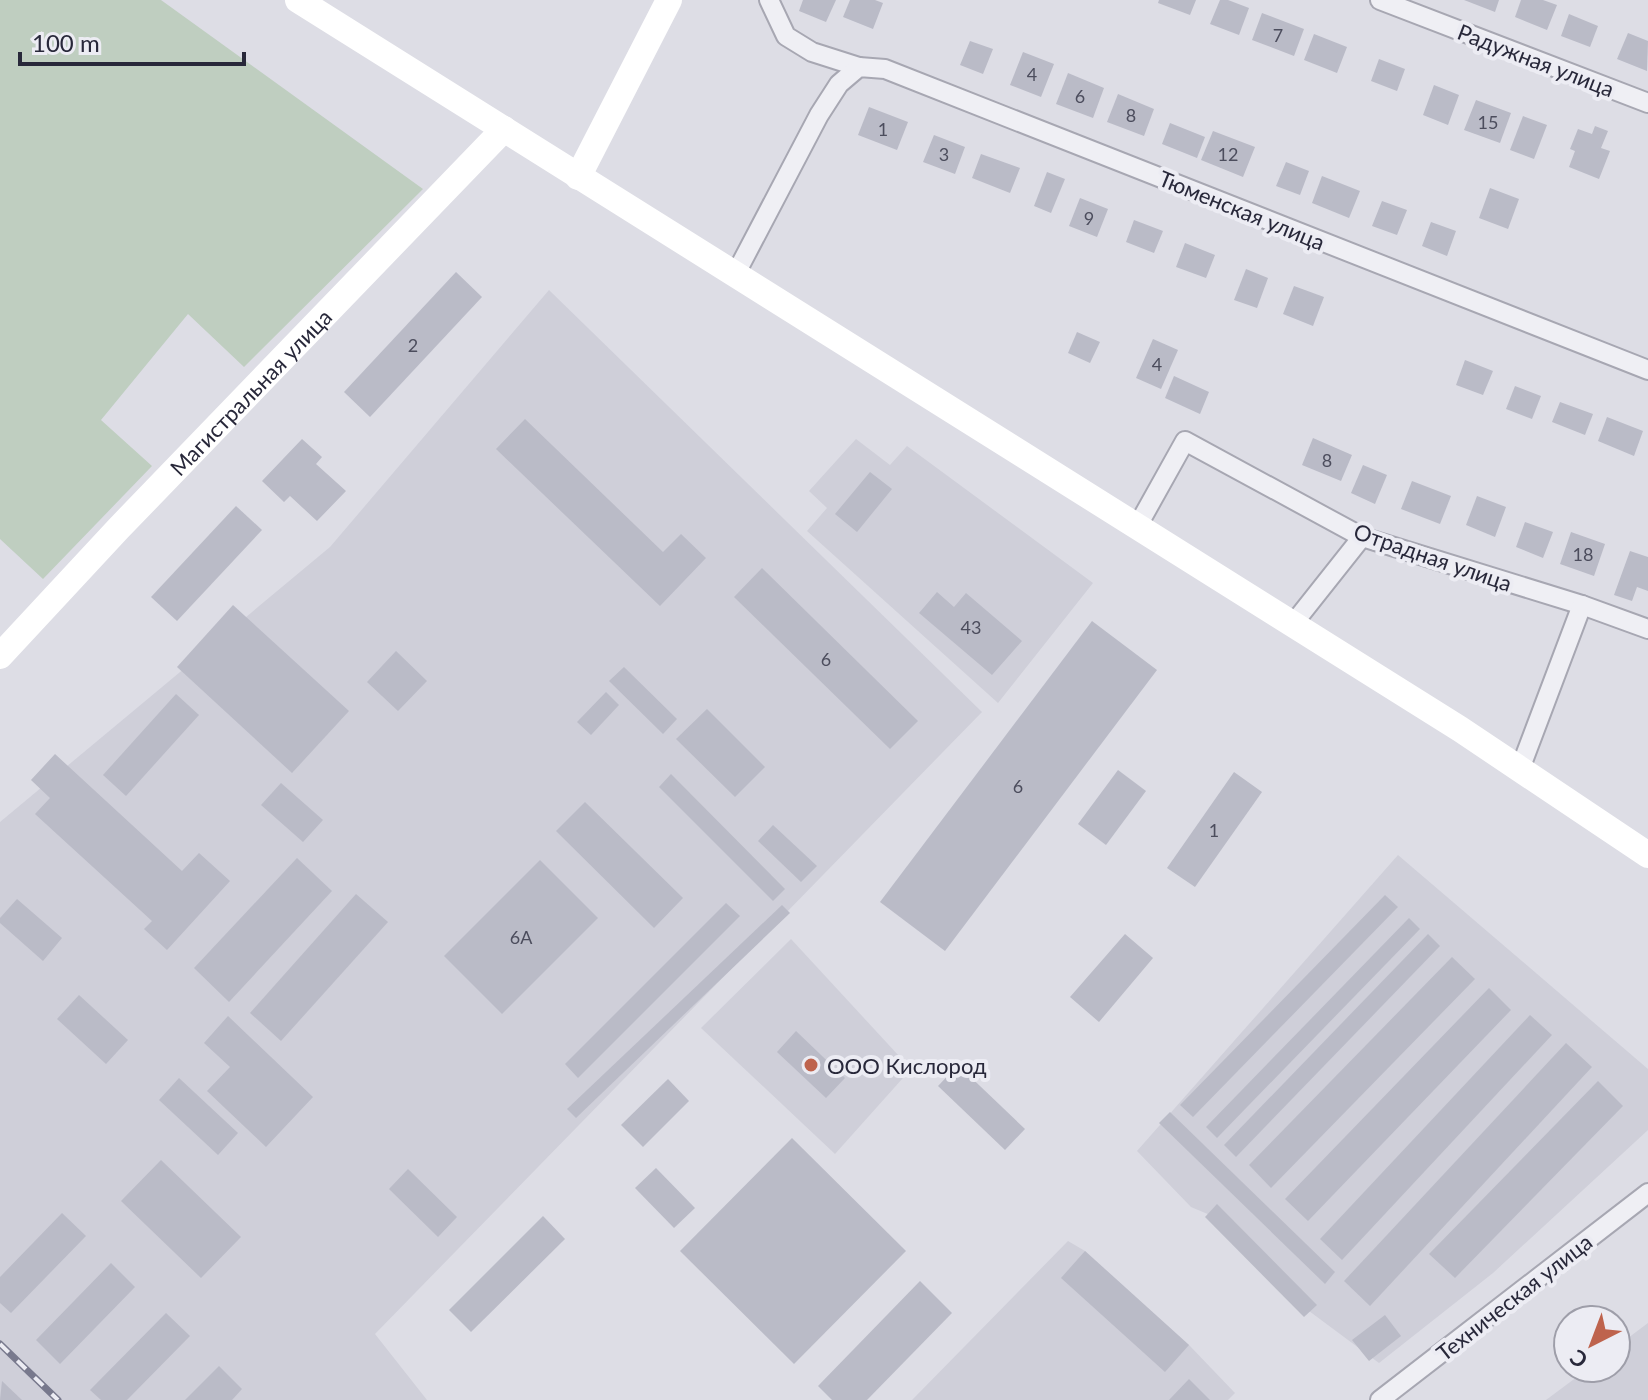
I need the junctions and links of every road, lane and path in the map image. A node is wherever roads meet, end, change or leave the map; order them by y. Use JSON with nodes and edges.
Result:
{"nodes":[{"id":1,"x":298,"y":0,"type":"edge"},
{"id":2,"x":669,"y":0,"type":"edge"},
{"id":3,"x":769,"y":0,"type":"edge"},
{"id":4,"x":1380,"y":0,"type":"edge"},
{"id":5,"x":859,"y":67,"type":"junction"},
{"id":6,"x":1648,"y":103,"type":"edge"},
{"id":7,"x":504,"y":129,"type":"junction"},
{"id":8,"x":578,"y":177,"type":"junction"},
{"id":9,"x":735,"y":275,"type":"junction"},
{"id":10,"x":1648,"y":370,"type":"edge"},
{"id":11,"x":1137,"y":527,"type":"junction"},
{"id":12,"x":1362,"y":537,"type":"junction"},
{"id":13,"x":1582,"y":605,"type":"junction"},
{"id":14,"x":1293,"y":624,"type":"junction"},
{"id":15,"x":1648,"y":629,"type":"edge"},
{"id":16,"x":0,"y":656,"type":"edge"},
{"id":17,"x":1520,"y":769,"type":"junction"},
{"id":18,"x":1648,"y":855,"type":"edge"},
{"id":19,"x":1648,"y":1193,"type":"edge"},
{"id":20,"x":1380,"y":1400,"type":"edge"}],
"edges":[{"from":1,"to":7,"type":"main road"},
{"from":2,"to":8,"type":"main road"},
{"from":3,"to":5,"type":"street","name":"Тюменская улица"},
{"from":4,"to":6,"type":"street","name":"Радужная улица"},
{"from":5,"to":9,"type":"street"},
{"from":5,"to":10,"type":"street","name":"Тюменская улица"},
{"from":7,"to":8,"type":"main road"},
{"from":7,"to":16,"type":"main road","name":"Магистральная улица"},
{"from":8,"to":9,"type":"main road"},
{"from":9,"to":11,"type":"main road"},
{"from":11,"to":12,"type":"street","name":"Отрадная улица"},
{"from":11,"to":14,"type":"main road"},
{"from":12,"to":13,"type":"street","name":"Отрадная улица"},
{"from":12,"to":14,"type":"street"},
{"from":13,"to":15,"type":"street","name":"Отрадная улица"},
{"from":13,"to":17,"type":"street"},
{"from":14,"to":17,"type":"main road"},
{"from":17,"to":18,"type":"main road"},
{"from":19,"to":20,"type":"street","name":"Техническая улица"}]}
